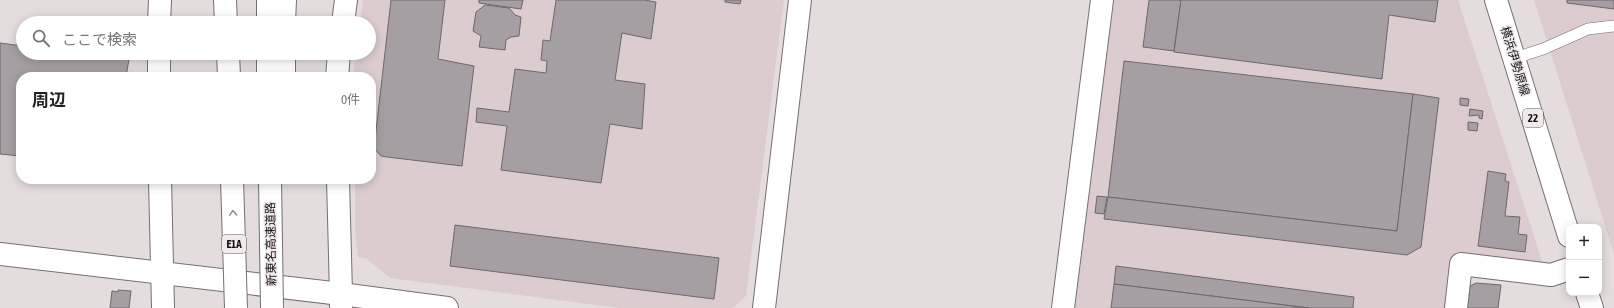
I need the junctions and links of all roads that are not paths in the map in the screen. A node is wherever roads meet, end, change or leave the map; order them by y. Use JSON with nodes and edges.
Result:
{"nodes":[{"id":1,"x":160,"y":0,"type":"edge"},
{"id":2,"x":225,"y":0,"type":"edge"},
{"id":3,"x":230,"y":0,"type":"edge"},
{"id":4,"x":268,"y":0,"type":"edge"},
{"id":5,"x":285,"y":0,"type":"edge"},
{"id":6,"x":346,"y":0,"type":"edge"},
{"id":7,"x":800,"y":0,"type":"edge"},
{"id":8,"x":1102,"y":0,"type":"edge"},
{"id":9,"x":1496,"y":0,"type":"edge"},
{"id":10,"x":159,"y":16,"type":"edge"},
{"id":11,"x":226,"y":16,"type":"edge"},
{"id":12,"x":230,"y":16,"type":"edge"},
{"id":13,"x":268,"y":16,"type":"edge"},
{"id":14,"x":284,"y":16,"type":"edge"},
{"id":15,"x":344,"y":16,"type":"edge"},
{"id":16,"x":1614,"y":26,"type":"edge"},
{"id":17,"x":1514,"y":58,"type":"junction"},
{"id":18,"x":159,"y":60,"type":"edge"},
{"id":19,"x":229,"y":60,"type":"edge"},
{"id":20,"x":268,"y":60,"type":"edge"},
{"id":21,"x":284,"y":60,"type":"edge"},
{"id":22,"x":338,"y":60,"type":"edge"},
{"id":23,"x":159,"y":72,"type":"edge"},
{"id":24,"x":230,"y":72,"type":"edge"},
{"id":25,"x":268,"y":72,"type":"edge"},
{"id":26,"x":284,"y":72,"type":"edge"},
{"id":27,"x":337,"y":72,"type":"edge"},
{"id":28,"x":160,"y":184,"type":"edge"},
{"id":29,"x":232,"y":184,"type":"edge"},
{"id":30,"x":270,"y":184,"type":"edge"},
{"id":31,"x":282,"y":184,"type":"edge"},
{"id":32,"x":338,"y":184,"type":"edge"},
{"id":33,"x":1566,"y":226,"type":"edge"},
{"id":34,"x":0,"y":254,"type":"edge"},
{"id":35,"x":1566,"y":270,"type":"edge"},
{"id":36,"x":162,"y":274,"type":"junction"},
{"id":37,"x":1588,"y":296,"type":"edge"},
{"id":38,"x":341,"y":301,"type":"edge"},
{"id":39,"x":163,"y":308,"type":"edge"},
{"id":40,"x":236,"y":308,"type":"edge"},
{"id":41,"x":272,"y":308,"type":"edge"},
{"id":42,"x":284,"y":308,"type":"edge"},
{"id":43,"x":447,"y":308,"type":"edge"},
{"id":44,"x":764,"y":308,"type":"edge"},
{"id":45,"x":1063,"y":308,"type":"edge"},
{"id":46,"x":1456,"y":308,"type":"edge"},
{"id":47,"x":1592,"y":308,"type":"edge"}],
"edges":[{"from":1,"to":10,"type":"main road"},
{"from":2,"to":11,"type":"main road"},
{"from":3,"to":12,"type":"main road"},
{"from":4,"to":13,"type":"main road"},
{"from":5,"to":14,"type":"main road"},
{"from":6,"to":15,"type":"main road"},
{"from":7,"to":44,"type":"main road"},
{"from":8,"to":45,"type":"main road"},
{"from":9,"to":17,"type":"main road","name":"横浜伊勢原線","number":"22"},
{"from":16,"to":17,"type":"lane"},
{"from":17,"to":33,"type":"main road","name":"横浜伊勢原線","number":"22"},
{"from":18,"to":23,"type":"main road"},
{"from":19,"to":24,"type":"main road"},
{"from":20,"to":25,"type":"main road"},
{"from":21,"to":26,"type":"main road"},
{"from":22,"to":27,"type":"main road"},
{"from":28,"to":36,"type":"main road"},
{"from":40,"to":29,"type":"main road","number":"E1A","one_way":true,"bridge":true},
{"from":30,"to":41,"type":"main road","name":"新東名高速道路","bridge":true},
{"from":31,"to":42,"type":"main road"},
{"from":32,"to":38,"type":"main road"},
{"from":34,"to":36,"type":"main road"},
{"from":35,"to":46,"type":"main road"},
{"from":36,"to":38,"type":"main road"},
{"from":36,"to":39,"type":"main road"},
{"from":37,"to":47,"type":"main road"},
{"from":38,"to":43,"type":"main road"}]}
